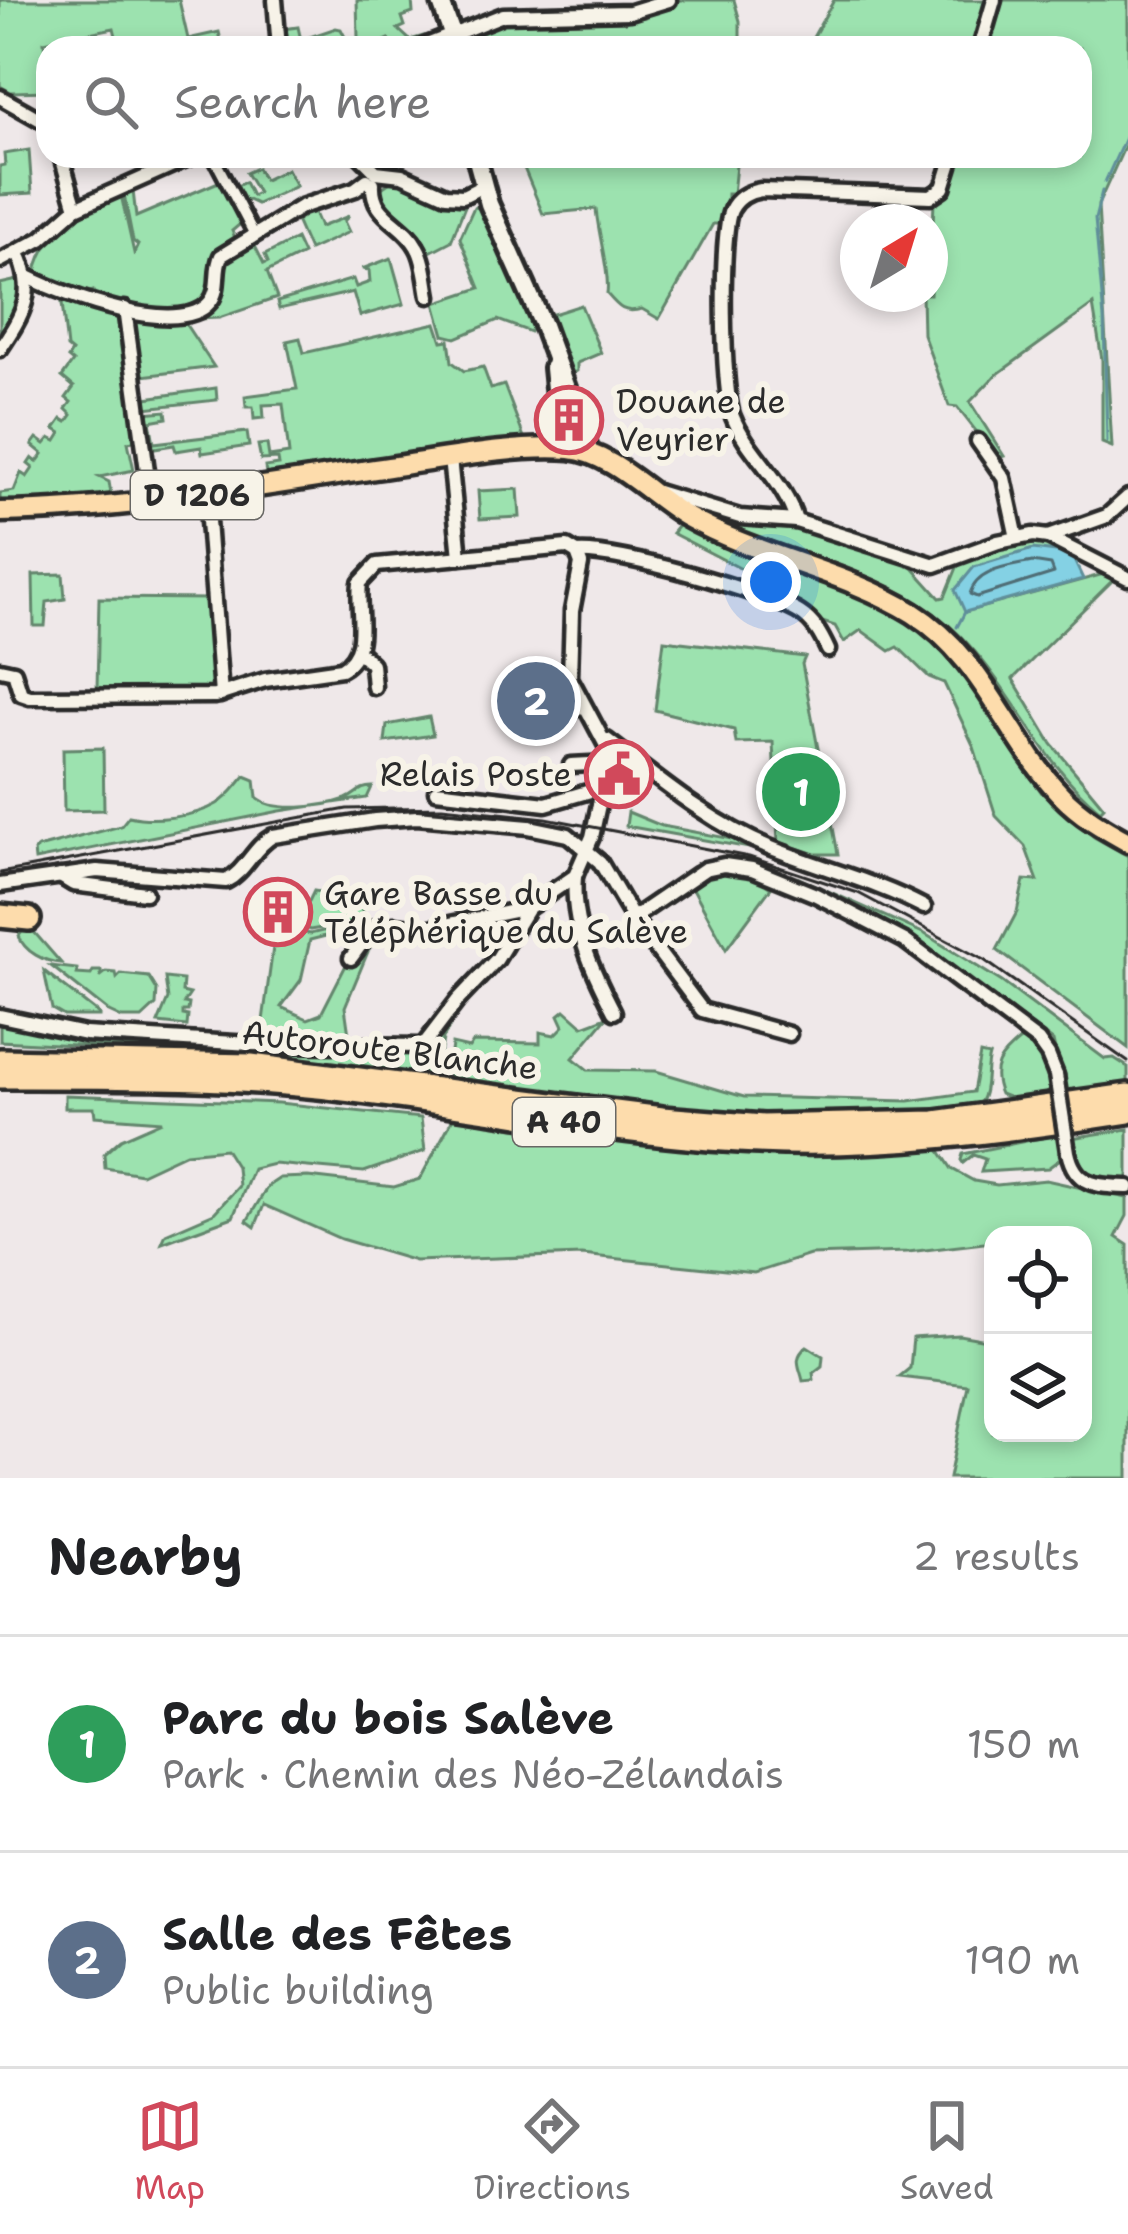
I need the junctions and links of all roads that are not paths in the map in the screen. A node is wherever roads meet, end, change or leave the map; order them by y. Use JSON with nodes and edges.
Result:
{"nodes":[{"id":1,"x":275,"y":0,"type":"edge"},
{"id":2,"x":440,"y":0,"type":"edge"},
{"id":3,"x":669,"y":0,"type":"edge"},
{"id":4,"x":994,"y":0,"type":"edge"},
{"id":5,"x":278,"y":36,"type":"edge"},
{"id":6,"x":454,"y":36,"type":"edge"},
{"id":7,"x":463,"y":36,"type":"edge"},
{"id":8,"x":984,"y":36,"type":"edge"},
{"id":9,"x":0,"y":97,"type":"edge"},
{"id":10,"x":36,"y":117,"type":"edge"},
{"id":11,"x":64,"y":168,"type":"edge"},
{"id":12,"x":166,"y":168,"type":"edge"},
{"id":13,"x":219,"y":168,"type":"edge"},
{"id":14,"x":368,"y":168,"type":"edge"},
{"id":15,"x":479,"y":168,"type":"edge"},
{"id":16,"x":950,"y":168,"type":"edge"},
{"id":17,"x":373,"y":176,"type":"junction"},
{"id":18,"x":483,"y":186,"type":"junction"},
{"id":19,"x":76,"y":208,"type":"junction"},
{"id":20,"x":254,"y":234,"type":"junction"},
{"id":21,"x":18,"y":253,"type":"junction"},
{"id":22,"x":0,"y":261,"type":"edge"},
{"id":23,"x":28,"y":278,"type":"junction"},
{"id":24,"x":429,"y":296,"type":"dead end"},
{"id":25,"x":125,"y":309,"type":"junction"},
{"id":26,"x":0,"y":349,"type":"edge"},
{"id":27,"x":552,"y":356,"type":"junction"},
{"id":28,"x":978,"y":441,"type":"dead end"},
{"id":29,"x":577,"y":452,"type":"junction"},
{"id":30,"x":450,"y":458,"type":"junction"},
{"id":31,"x":148,"y":478,"type":"dead end"},
{"id":32,"x":645,"y":490,"type":"junction"},
{"id":33,"x":206,"y":494,"type":"junction"},
{"id":34,"x":1128,"y":497,"type":"edge"},
{"id":35,"x":0,"y":512,"type":"edge"},
{"id":36,"x":796,"y":521,"type":"junction"},
{"id":37,"x":1048,"y":537,"type":"junction"},
{"id":38,"x":1018,"y":538,"type":"junction"},
{"id":39,"x":577,"y":553,"type":"junction"},
{"id":40,"x":460,"y":556,"type":"junction"},
{"id":41,"x":1128,"y":578,"type":"edge"},
{"id":42,"x":828,"y":650,"type":"dead end"},
{"id":43,"x":359,"y":652,"type":"junction"},
{"id":44,"x":0,"y":669,"type":"edge"},
{"id":45,"x":374,"y":687,"type":"dead end"},
{"id":46,"x":221,"y":695,"type":"junction"},
{"id":47,"x":582,"y":703,"type":"junction"},
{"id":48,"x":514,"y":719,"type":"dead end"},
{"id":49,"x":606,"y":740,"type":"junction"},
{"id":50,"x":609,"y":763,"type":"junction"},
{"id":51,"x":571,"y":764,"type":"dead end"},
{"id":52,"x":604,"y":787,"type":"junction"},
{"id":53,"x":436,"y":791,"type":"dead end"},
{"id":54,"x":1128,"y":842,"type":"edge"},
{"id":55,"x":586,"y":848,"type":"junction"},
{"id":56,"x":60,"y":875,"type":"junction"},
{"id":57,"x":575,"y":876,"type":"junction"},
{"id":58,"x":0,"y":885,"type":"edge"},
{"id":59,"x":145,"y":892,"type":"dead end"},
{"id":60,"x":528,"y":908,"type":"junction"},
{"id":61,"x":924,"y":908,"type":"dead end"},
{"id":62,"x":0,"y":916,"type":"edge"},
{"id":63,"x":633,"y":918,"type":"junction"},
{"id":64,"x":28,"y":919,"type":"dead end"},
{"id":65,"x":351,"y":958,"type":"dead end"},
{"id":66,"x":614,"y":1012,"type":"dead end"},
{"id":67,"x":0,"y":1016,"type":"edge"},
{"id":68,"x":789,"y":1034,"type":"dead end"},
{"id":69,"x":0,"y":1048,"type":"edge"},
{"id":70,"x":0,"y":1060,"type":"edge"},
{"id":71,"x":147,"y":1060,"type":"junction"},
{"id":72,"x":0,"y":1077,"type":"edge"},
{"id":73,"x":1128,"y":1095,"type":"edge"},
{"id":74,"x":1128,"y":1112,"type":"edge"},
{"id":75,"x":1128,"y":1187,"type":"edge"}],
"edges":[{"from":1,"to":5,"type":"street"},
{"from":2,"to":6,"type":"main road"},
{"from":3,"to":7,"type":"street"},
{"from":4,"to":8,"type":"street"},
{"from":9,"to":10,"type":"street"},
{"from":11,"to":19,"type":"street"},
{"from":12,"to":19,"type":"street"},
{"from":13,"to":20,"type":"street"},
{"from":14,"to":17,"type":"street"},
{"from":15,"to":18,"type":"main road"},
{"from":16,"to":36,"type":"street"},
{"from":17,"to":18,"type":"street"},
{"from":17,"to":20,"type":"street"},
{"from":17,"to":24,"type":"street"},
{"from":18,"to":27,"type":"main road"},
{"from":19,"to":21,"type":"street"},
{"from":20,"to":25,"type":"street"},
{"from":21,"to":22,"type":"street"},
{"from":21,"to":23,"type":"street"},
{"from":23,"to":25,"type":"street"},
{"from":23,"to":26,"type":"street"},
{"from":25,"to":31,"type":"street"},
{"from":27,"to":29,"type":"main road"},
{"from":27,"to":29,"type":"main road"},
{"from":28,"to":38,"type":"street"},
{"from":29,"to":30,"type":"main road","number":"D 1206"},
{"from":29,"to":32,"type":"main road"},
{"from":30,"to":33,"type":"main road","number":"D 1206"},
{"from":30,"to":40,"type":"street"},
{"from":32,"to":36,"type":"street"},
{"from":32,"to":54,"type":"main road"},
{"from":33,"to":35,"type":"main road","number":"D 1206"},
{"from":33,"to":46,"type":"street"},
{"from":34,"to":37,"type":"street"},
{"from":36,"to":38,"type":"street"},
{"from":37,"to":38,"type":"street"},
{"from":37,"to":41,"type":"street"},
{"from":39,"to":40,"type":"street"},
{"from":39,"to":42,"type":"street"},
{"from":39,"to":47,"type":"street"},
{"from":40,"to":43,"type":"street"},
{"from":43,"to":45,"type":"street"},
{"from":43,"to":46,"type":"street"},
{"from":44,"to":46,"type":"street"},
{"from":47,"to":48,"type":"street"},
{"from":47,"to":49,"type":"street"},
{"from":49,"to":50,"type":"street"},
{"from":49,"to":61,"type":"street"},
{"from":50,"to":51,"type":"street"},
{"from":50,"to":52,"type":"street"},
{"from":52,"to":53,"type":"street"},
{"from":52,"to":55,"type":"street"},
{"from":55,"to":56,"type":"street"},
{"from":55,"to":57,"type":"street"},
{"from":55,"to":63,"type":"street"},
{"from":56,"to":58,"type":"street"},
{"from":56,"to":59,"type":"street"},
{"from":57,"to":60,"type":"street"},
{"from":57,"to":66,"type":"street"},
{"from":60,"to":65,"type":"street"},
{"from":60,"to":67,"type":"street"},
{"from":62,"to":64,"type":"highway"},
{"from":63,"to":68,"type":"street"},
{"from":63,"to":75,"type":"street","bridge":true},
{"from":69,"to":71,"type":"highway"},
{"from":70,"to":71,"type":"highway","name":"Autoroute Blanche","number":"A 40"},
{"from":71,"to":73,"type":"highway","name":"Autoroute Blanche","number":"A 40"},
{"from":72,"to":74,"type":"highway","name":"Autoroute Blanche","number":"A 40"}]}
